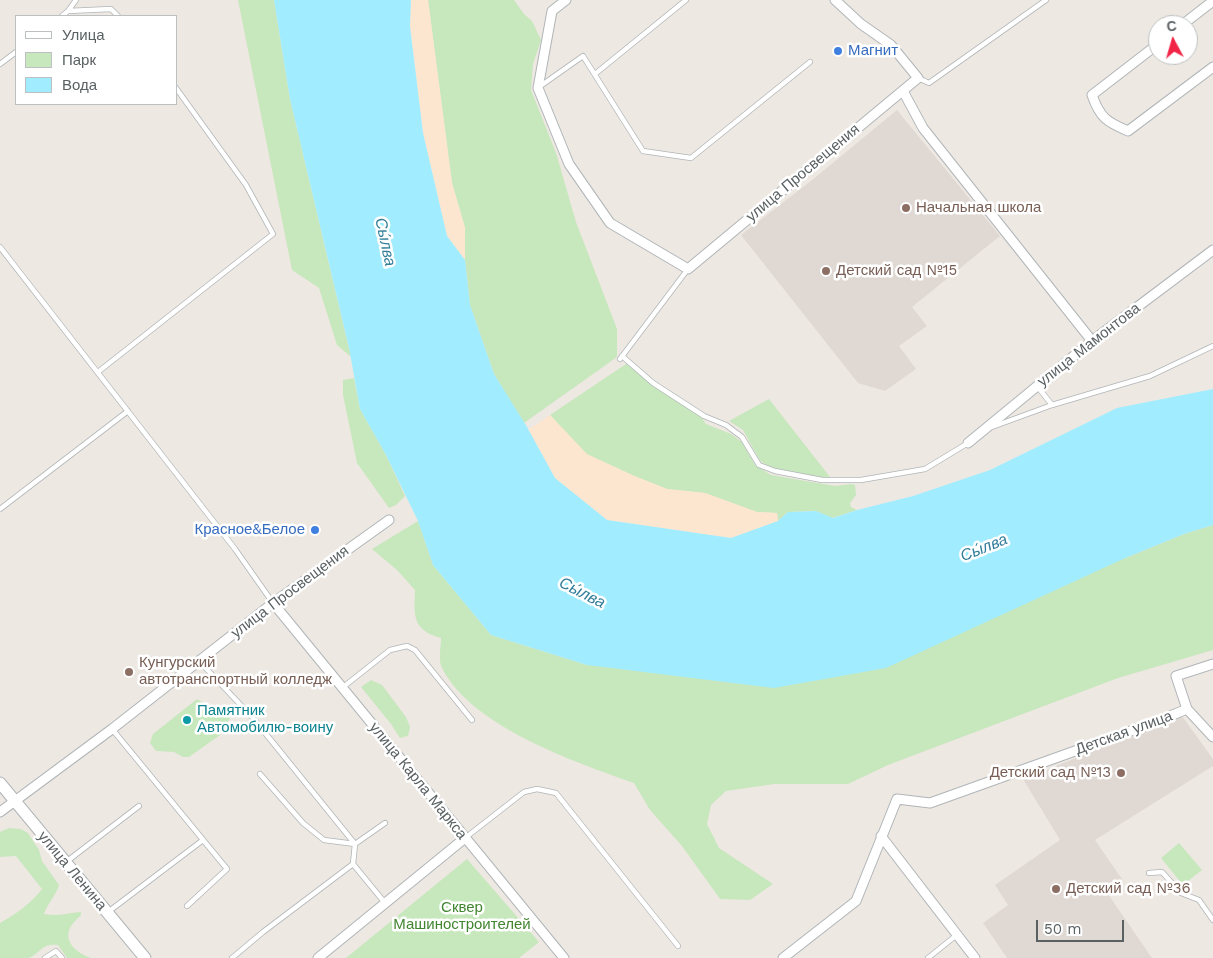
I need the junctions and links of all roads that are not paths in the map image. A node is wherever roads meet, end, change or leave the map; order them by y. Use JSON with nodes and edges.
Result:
{"nodes":[{"id":1,"x":76,"y":0,"type":"edge"},
{"id":2,"x":566,"y":0,"type":"edge"},
{"id":3,"x":686,"y":0,"type":"edge"},
{"id":4,"x":835,"y":0,"type":"edge"},
{"id":5,"x":1046,"y":0,"type":"edge"},
{"id":6,"x":1213,"y":1,"type":"edge"},
{"id":7,"x":68,"y":11,"type":"junction"},
{"id":8,"x":63,"y":15,"type":"edge"},
{"id":9,"x":117,"y":15,"type":"edge"},
{"id":10,"x":1195,"y":15,"type":"edge"},
{"id":11,"x":1148,"y":52,"type":"edge"},
{"id":12,"x":15,"y":53,"type":"edge"},
{"id":13,"x":810,"y":62,"type":"dead end"},
{"id":14,"x":0,"y":64,"type":"edge"},
{"id":15,"x":1213,"y":67,"type":"edge"},
{"id":16,"x":595,"y":74,"type":"junction"},
{"id":17,"x":918,"y":78,"type":"junction"},
{"id":18,"x":538,"y":88,"type":"junction"},
{"id":19,"x":178,"y":91,"type":"edge"},
{"id":20,"x":902,"y":91,"type":"junction"},
{"id":21,"x":0,"y":247,"type":"edge"},
{"id":22,"x":1213,"y":250,"type":"edge"},
{"id":23,"x":688,"y":269,"type":"junction"},
{"id":24,"x":1092,"y":341,"type":"junction"},
{"id":25,"x":1213,"y":346,"type":"edge"},
{"id":26,"x":98,"y":372,"type":"junction"},
{"id":27,"x":1037,"y":386,"type":"junction"},
{"id":28,"x":1052,"y":405,"type":"junction"},
{"id":29,"x":128,"y":411,"type":"junction"},
{"id":30,"x":982,"y":431,"type":"junction"},
{"id":31,"x":968,"y":443,"type":"joint"},
{"id":32,"x":0,"y":509,"type":"edge"},
{"id":33,"x":389,"y":520,"type":"dead end"},
{"id":34,"x":273,"y":603,"type":"junction"},
{"id":35,"x":199,"y":661,"type":"junction"},
{"id":36,"x":1213,"y":664,"type":"edge"},
{"id":37,"x":342,"y":688,"type":"junction"},
{"id":38,"x":1187,"y":709,"type":"junction"},
{"id":39,"x":472,"y":720,"type":"dead end"},
{"id":40,"x":112,"y":729,"type":"junction"},
{"id":41,"x":1213,"y":737,"type":"edge"},
{"id":42,"x":260,"y":774,"type":"dead end"},
{"id":43,"x":0,"y":783,"type":"edge"},
{"id":44,"x":13,"y":801,"type":"junction"},
{"id":45,"x":139,"y":806,"type":"dead end"},
{"id":46,"x":0,"y":812,"type":"edge"},
{"id":47,"x":385,"y":824,"type":"dead end"},
{"id":48,"x":881,"y":836,"type":"junction"},
{"id":49,"x":465,"y":838,"type":"junction"},
{"id":50,"x":202,"y":840,"type":"junction"},
{"id":51,"x":355,"y":844,"type":"junction"},
{"id":52,"x":65,"y":863,"type":"junction"},
{"id":53,"x":353,"y":864,"type":"junction"},
{"id":54,"x":1149,"y":872,"type":"dead end"},
{"id":55,"x":385,"y":903,"type":"junction"},
{"id":56,"x":187,"y":906,"type":"dead end"},
{"id":57,"x":107,"y":912,"type":"junction"},
{"id":58,"x":1213,"y":920,"type":"edge"},
{"id":59,"x":958,"y":934,"type":"junction"},
{"id":60,"x":678,"y":946,"type":"dead end"},
{"id":61,"x":45,"y":958,"type":"edge"},
{"id":62,"x":62,"y":958,"type":"edge"},
{"id":63,"x":145,"y":958,"type":"edge"},
{"id":64,"x":232,"y":958,"type":"edge"},
{"id":65,"x":318,"y":958,"type":"edge"},
{"id":66,"x":564,"y":958,"type":"edge"},
{"id":67,"x":784,"y":958,"type":"edge"},
{"id":68,"x":928,"y":958,"type":"edge"},
{"id":69,"x":975,"y":958,"type":"edge"}],
"edges":[{"from":1,"to":7,"type":"lane"},
{"from":2,"to":18,"type":"street"},
{"from":3,"to":16,"type":"lane"},
{"from":4,"to":17,"type":"street"},
{"from":5,"to":17,"type":"lane"},
{"from":6,"to":10,"type":"street"},
{"from":7,"to":8,"type":"lane"},
{"from":7,"to":9,"type":"lane"},
{"from":11,"to":15,"type":"street"},
{"from":12,"to":14,"type":"lane"},
{"from":13,"to":16,"type":"lane"},
{"from":16,"to":18,"type":"lane"},
{"from":17,"to":20,"type":"street","name":"улица Просвещения"},
{"from":18,"to":23,"type":"street"},
{"from":19,"to":26,"type":"lane"},
{"from":20,"to":23,"type":"street","name":"улица Просвещения"},
{"from":20,"to":24,"type":"street"},
{"from":21,"to":26,"type":"lane"},
{"from":22,"to":24,"type":"street","name":"улица Мамонтова"},
{"from":23,"to":31,"type":"lane"},
{"from":24,"to":27,"type":"street","name":"улица Мамонтова"},
{"from":25,"to":28,"type":"lane"},
{"from":26,"to":29,"type":"lane"},
{"from":27,"to":28,"type":"lane"},
{"from":27,"to":30,"type":"street","name":"улица Мамонтова"},
{"from":28,"to":30,"type":"lane"},
{"from":29,"to":32,"type":"lane"},
{"from":29,"to":34,"type":"lane"},
{"from":30,"to":31,"type":"street","name":"улица Мамонтова"},
{"from":33,"to":34,"type":"street","name":"улица Просвещения"},
{"from":34,"to":35,"type":"street","name":"улица Просвещения"},
{"from":34,"to":37,"type":"street","name":"улица Карла Маркса"},
{"from":35,"to":40,"type":"street","name":"улица Просвещения"},
{"from":35,"to":51,"type":"lane"},
{"from":36,"to":38,"type":"street","name":"Детская улица"},
{"from":37,"to":39,"type":"lane"},
{"from":37,"to":49,"type":"street","name":"улица Карла Маркса"},
{"from":38,"to":41,"type":"street"},
{"from":38,"to":48,"type":"street","name":"Детская улица"},
{"from":40,"to":44,"type":"street","name":"улица Просвещения"},
{"from":40,"to":50,"type":"lane"},
{"from":42,"to":51,"type":"lane"},
{"from":43,"to":44,"type":"street","name":"улица Ленина"},
{"from":44,"to":46,"type":"street","name":"улица Просвещения"},
{"from":44,"to":52,"type":"street","name":"улица Ленина"},
{"from":45,"to":52,"type":"lane"},
{"from":47,"to":51,"type":"lane"},
{"from":48,"to":59,"type":"street"},
{"from":48,"to":67,"type":"street","name":"Детская улица"},
{"from":49,"to":55,"type":"street"},
{"from":49,"to":60,"type":"lane"},
{"from":49,"to":66,"type":"street","name":"улица Карла Маркса"},
{"from":50,"to":56,"type":"lane"},
{"from":50,"to":57,"type":"lane"},
{"from":51,"to":53,"type":"lane"},
{"from":52,"to":57,"type":"street","name":"улица Ленина"},
{"from":53,"to":55,"type":"lane"},
{"from":53,"to":64,"type":"lane"},
{"from":54,"to":58,"type":"lane"},
{"from":55,"to":65,"type":"street"},
{"from":57,"to":63,"type":"street","name":"улица Ленина"},
{"from":59,"to":68,"type":"lane"},
{"from":59,"to":69,"type":"street"},
{"from":61,"to":62,"type":"lane"}]}
